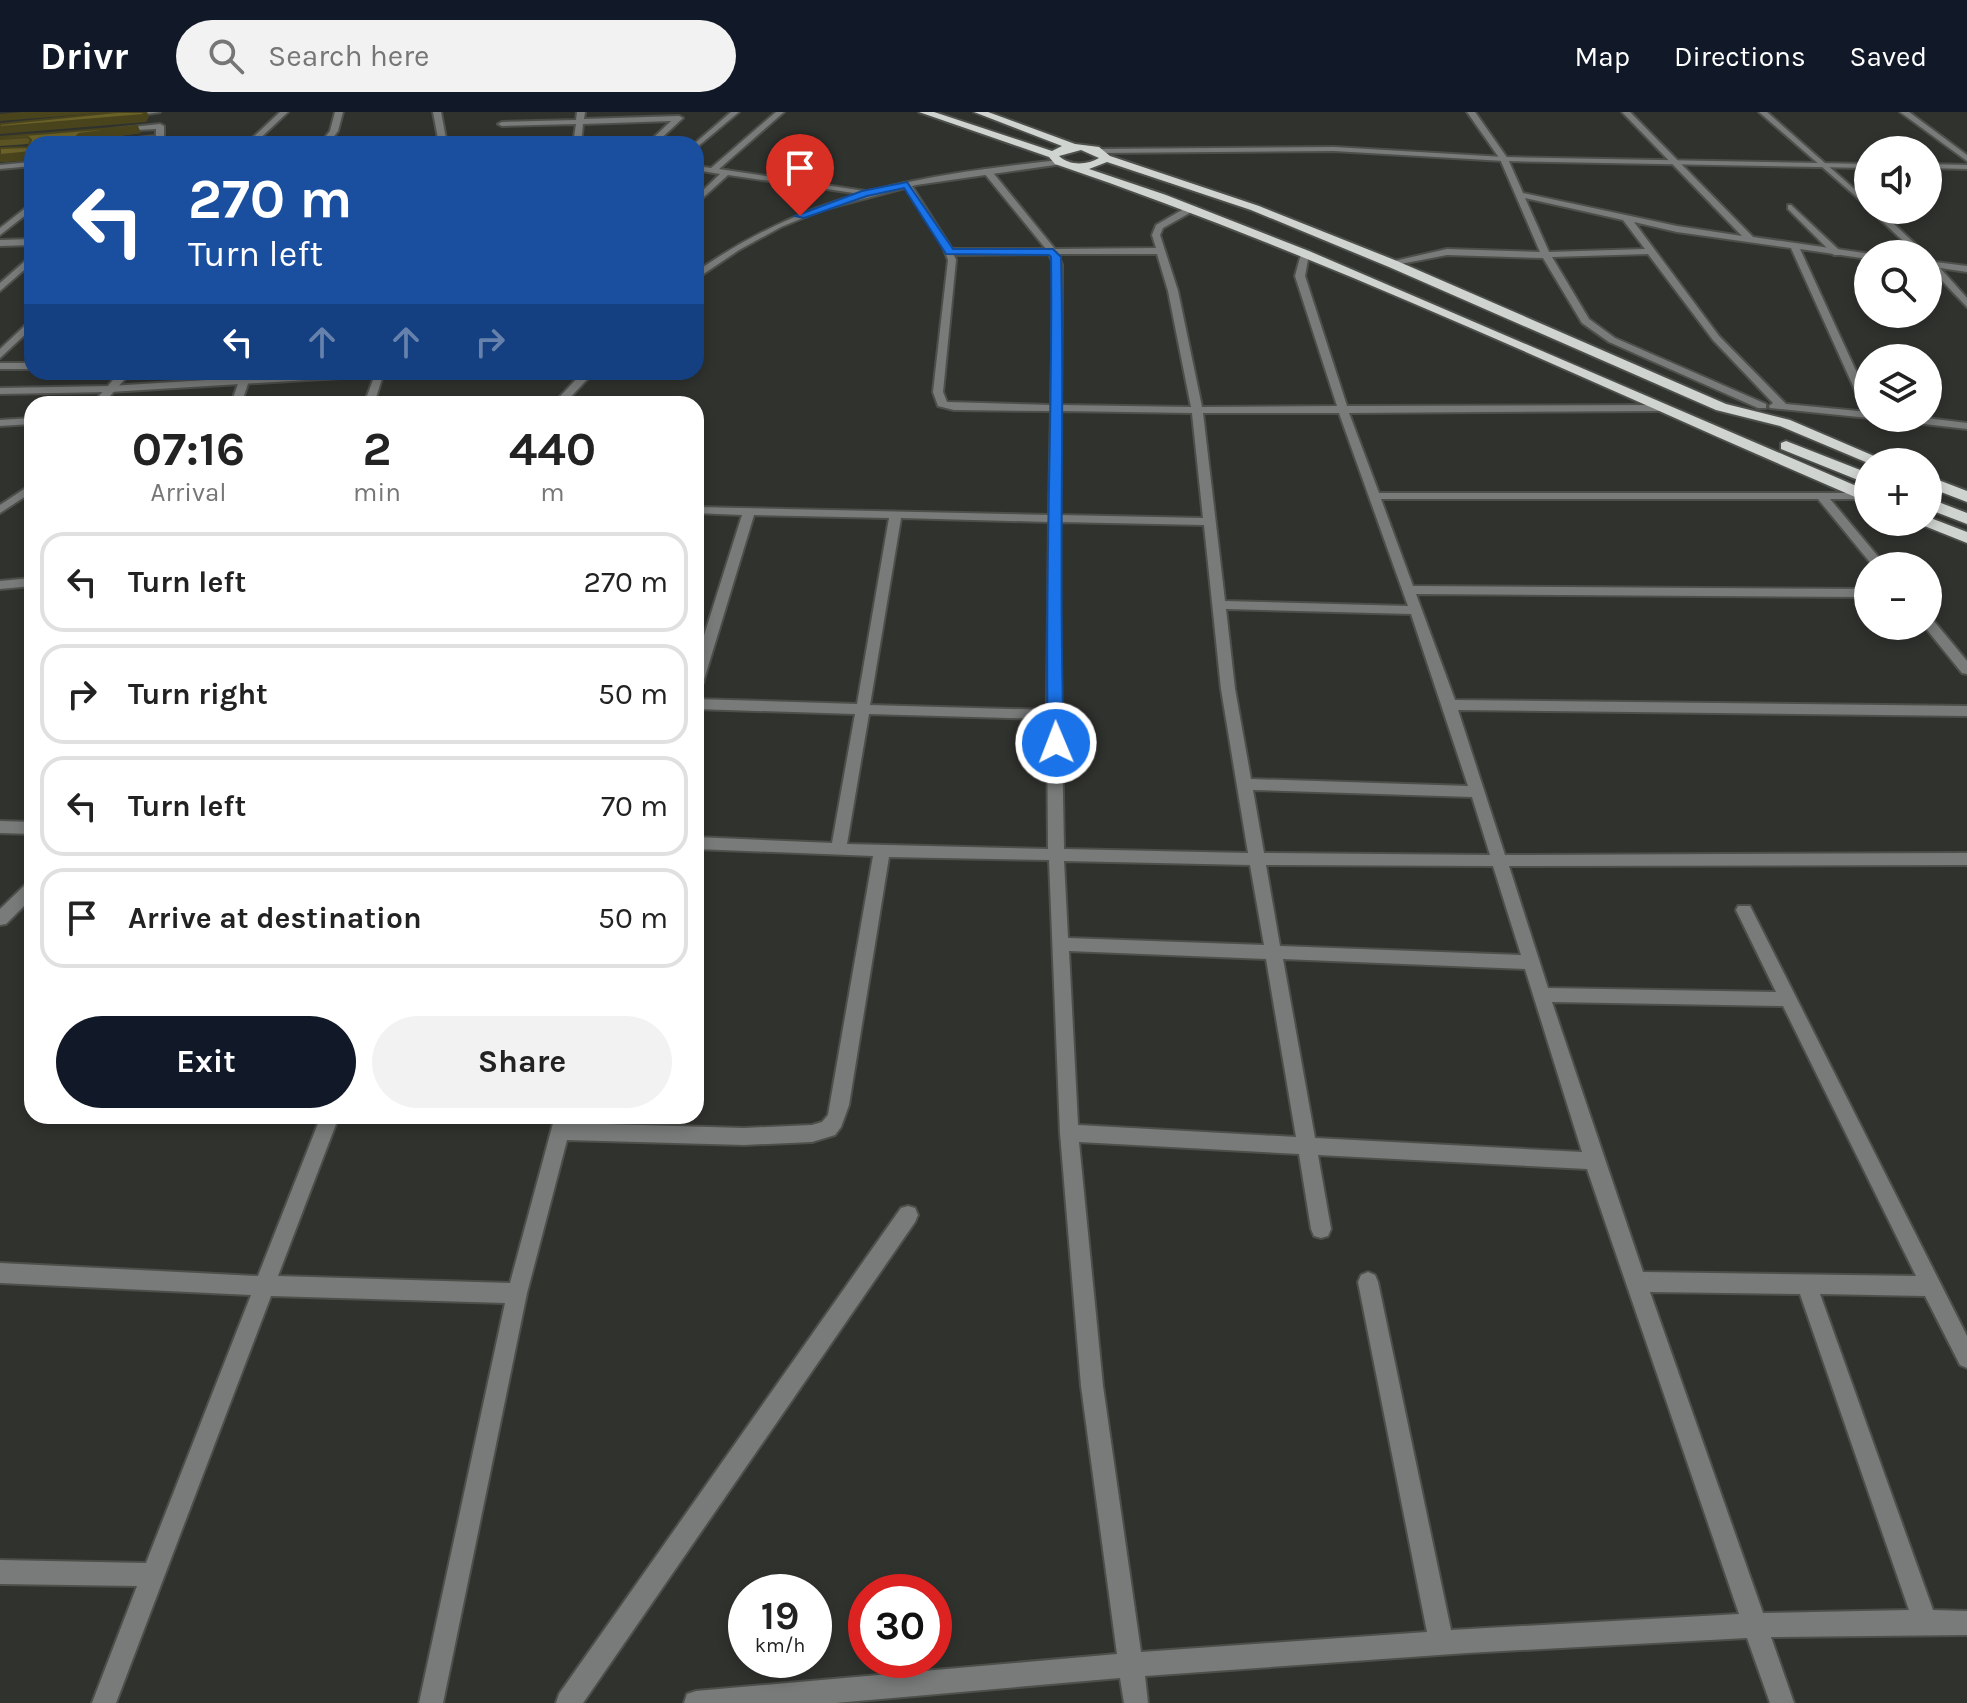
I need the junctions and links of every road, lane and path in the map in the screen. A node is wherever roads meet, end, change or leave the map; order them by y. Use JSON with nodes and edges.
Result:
{"nodes":[{"id":1,"x":156,"y":112,"type":"edge"},
{"id":2,"x":284,"y":112,"type":"edge"},
{"id":3,"x":339,"y":112,"type":"edge"},
{"id":4,"x":437,"y":112,"type":"edge"},
{"id":5,"x":686,"y":112,"type":"edge"},
{"id":6,"x":735,"y":112,"type":"edge"},
{"id":7,"x":780,"y":112,"type":"edge"},
{"id":8,"x":924,"y":112,"type":"edge"},
{"id":9,"x":979,"y":112,"type":"edge"},
{"id":10,"x":1471,"y":112,"type":"edge"},
{"id":11,"x":1626,"y":112,"type":"edge"},
{"id":12,"x":1763,"y":112,"type":"edge"},
{"id":13,"x":1904,"y":112,"type":"edge"},
{"id":14,"x":580,"y":116,"type":"edge"},
{"id":15,"x":112,"y":117,"type":"edge"},
{"id":16,"x":677,"y":119,"type":"junction"},
{"id":17,"x":502,"y":124,"type":"dead end"},
{"id":18,"x":104,"y":130,"type":"edge"},
{"id":19,"x":159,"y":136,"type":"edge"},
{"id":20,"x":258,"y":136,"type":"edge"},
{"id":21,"x":330,"y":136,"type":"edge"},
{"id":22,"x":442,"y":136,"type":"edge"},
{"id":23,"x":578,"y":136,"type":"edge"},
{"id":24,"x":659,"y":136,"type":"edge"},
{"id":25,"x":704,"y":139,"type":"edge"},
{"id":26,"x":1074,"y":147,"type":"junction"},
{"id":27,"x":1103,"y":155,"type":"junction"},
{"id":28,"x":1056,"y":159,"type":"junction"},
{"id":29,"x":1504,"y":159,"type":"junction"},
{"id":30,"x":1967,"y":159,"type":"edge"},
{"id":31,"x":1675,"y":164,"type":"junction"},
{"id":32,"x":24,"y":165,"type":"edge"},
{"id":33,"x":17,"y":166,"type":"junction"},
{"id":34,"x":1076,"y":166,"type":"junction"},
{"id":35,"x":1825,"y":166,"type":"junction"},
{"id":36,"x":1854,"y":166,"type":"edge"},
{"id":37,"x":1942,"y":166,"type":"edge"},
{"id":38,"x":0,"y":167,"type":"edge"},
{"id":39,"x":1967,"y":167,"type":"edge"},
{"id":40,"x":704,"y":169,"type":"edge"},
{"id":41,"x":713,"y":170,"type":"junction"},
{"id":42,"x":987,"y":171,"type":"junction"},
{"id":43,"x":727,"y":172,"type":"junction"},
{"id":44,"x":0,"y":179,"type":"edge"},
{"id":45,"x":907,"y":185,"type":"junction"},
{"id":46,"x":1854,"y":192,"type":"edge"},
{"id":47,"x":865,"y":193,"type":"junction"},
{"id":48,"x":704,"y":194,"type":"edge"},
{"id":49,"x":1521,"y":195,"type":"junction"},
{"id":50,"x":1791,"y":207,"type":"dead end"},
{"id":51,"x":1192,"y":208,"type":"junction"},
{"id":52,"x":24,"y":212,"type":"edge"},
{"id":53,"x":1627,"y":219,"type":"junction"},
{"id":54,"x":1889,"y":224,"type":"edge"},
{"id":55,"x":0,"y":232,"type":"edge"},
{"id":56,"x":1907,"y":240,"type":"edge"},
{"id":57,"x":1752,"y":241,"type":"junction"},
{"id":58,"x":24,"y":242,"type":"edge"},
{"id":59,"x":0,"y":243,"type":"edge"},
{"id":60,"x":1795,"y":247,"type":"junction"},
{"id":61,"x":1161,"y":251,"type":"junction"},
{"id":62,"x":1651,"y":251,"type":"junction"},
{"id":63,"x":950,"y":252,"type":"junction"},
{"id":64,"x":1053,"y":252,"type":"junction"},
{"id":65,"x":1837,"y":253,"type":"junction"},
{"id":66,"x":1305,"y":254,"type":"junction"},
{"id":67,"x":1546,"y":255,"type":"junction"},
{"id":68,"x":1854,"y":255,"type":"edge"},
{"id":69,"x":1393,"y":264,"type":"junction"},
{"id":70,"x":1942,"y":265,"type":"edge"},
{"id":71,"x":24,"y":266,"type":"edge"},
{"id":72,"x":1967,"y":269,"type":"edge"},
{"id":73,"x":704,"y":270,"type":"edge"},
{"id":74,"x":1942,"y":276,"type":"edge"},
{"id":75,"x":0,"y":288,"type":"edge"},
{"id":76,"x":1967,"y":304,"type":"edge"},
{"id":77,"x":24,"y":330,"type":"edge"},
{"id":78,"x":0,"y":355,"type":"edge"},
{"id":79,"x":0,"y":366,"type":"edge"},
{"id":80,"x":24,"y":366,"type":"edge"},
{"id":81,"x":1854,"y":377,"type":"edge"},
{"id":82,"x":118,"y":380,"type":"edge"},
{"id":83,"x":204,"y":380,"type":"edge"},
{"id":84,"x":581,"y":380,"type":"edge"},
{"id":85,"x":110,"y":389,"type":"junction"},
{"id":86,"x":0,"y":391,"type":"edge"},
{"id":87,"x":104,"y":396,"type":"edge"},
{"id":88,"x":566,"y":396,"type":"edge"},
{"id":89,"x":1762,"y":406,"type":"junction"},
{"id":90,"x":1782,"y":406,"type":"junction"},
{"id":91,"x":1721,"y":407,"type":"junction"},
{"id":92,"x":1659,"y":408,"type":"junction"},
{"id":93,"x":1058,"y":409,"type":"junction"},
{"id":94,"x":1197,"y":410,"type":"junction"},
{"id":95,"x":1343,"y":410,"type":"junction"},
{"id":96,"x":1854,"y":414,"type":"edge"},
{"id":97,"x":24,"y":422,"type":"edge"},
{"id":98,"x":0,"y":423,"type":"edge"},
{"id":99,"x":1942,"y":423,"type":"edge"},
{"id":100,"x":1967,"y":426,"type":"edge"},
{"id":101,"x":1854,"y":451,"type":"edge"},
{"id":102,"x":1854,"y":473,"type":"edge"},
{"id":103,"x":1942,"y":487,"type":"edge"},
{"id":104,"x":1854,"y":491,"type":"edge"},
{"id":105,"x":24,"y":493,"type":"edge"},
{"id":106,"x":1376,"y":496,"type":"junction"},
{"id":107,"x":1821,"y":496,"type":"junction"},
{"id":108,"x":1854,"y":497,"type":"edge"},
{"id":109,"x":1967,"y":497,"type":"edge"},
{"id":110,"x":1942,"y":509,"type":"edge"},
{"id":111,"x":0,"y":510,"type":"edge"},
{"id":112,"x":704,"y":510,"type":"edge"},
{"id":113,"x":749,"y":511,"type":"junction"},
{"id":114,"x":896,"y":514,"type":"junction"},
{"id":115,"x":1056,"y":517,"type":"junction"},
{"id":116,"x":1967,"y":519,"type":"edge"},
{"id":117,"x":1209,"y":522,"type":"junction"},
{"id":118,"x":1942,"y":528,"type":"edge"},
{"id":119,"x":1967,"y":538,"type":"edge"},
{"id":120,"x":1868,"y":552,"type":"edge"},
{"id":121,"x":24,"y":583,"type":"edge"},
{"id":122,"x":0,"y":585,"type":"edge"},
{"id":123,"x":1409,"y":590,"type":"junction"},
{"id":124,"x":1854,"y":593,"type":"edge"},
{"id":125,"x":1217,"y":605,"type":"junction"},
{"id":126,"x":1416,"y":610,"type":"junction"},
{"id":127,"x":1942,"y":640,"type":"edge"},
{"id":128,"x":704,"y":657,"type":"edge"},
{"id":129,"x":1967,"y":670,"type":"edge"},
{"id":130,"x":704,"y":704,"type":"edge"},
{"id":131,"x":1450,"y":705,"type":"junction"},
{"id":132,"x":865,"y":709,"type":"junction"},
{"id":133,"x":1967,"y":711,"type":"edge"},
{"id":134,"x":1056,"y":715,"type":"junction"},
{"id":135,"x":1245,"y":784,"type":"junction"},
{"id":136,"x":1476,"y":792,"type":"junction"},
{"id":137,"x":0,"y":827,"type":"edge"},
{"id":138,"x":24,"y":828,"type":"edge"},
{"id":139,"x":704,"y":843,"type":"edge"},
{"id":140,"x":839,"y":848,"type":"junction"},
{"id":141,"x":882,"y":851,"type":"junction"},
{"id":142,"x":1056,"y":855,"type":"junction"},
{"id":143,"x":1259,"y":859,"type":"junction"},
{"id":144,"x":1967,"y":859,"type":"edge"},
{"id":145,"x":1499,"y":861,"type":"junction"},
{"id":146,"x":24,"y":896,"type":"edge"},
{"id":147,"x":1744,"y":910,"type":"dead end"},
{"id":148,"x":0,"y":919,"type":"edge"},
{"id":149,"x":1061,"y":944,"type":"junction"},
{"id":150,"x":1273,"y":953,"type":"junction"},
{"id":151,"x":1532,"y":962,"type":"junction"},
{"id":152,"x":1540,"y":995,"type":"junction"},
{"id":153,"x":1787,"y":999,"type":"junction"},
{"id":154,"x":327,"y":1124,"type":"edge"},
{"id":155,"x":562,"y":1124,"type":"edge"},
{"id":156,"x":576,"y":1124,"type":"edge"},
{"id":157,"x":1069,"y":1133,"type":"junction"},
{"id":158,"x":1309,"y":1146,"type":"junction"},
{"id":159,"x":1594,"y":1161,"type":"junction"},
{"id":160,"x":908,"y":1215,"type":"dead end"},
{"id":161,"x":1321,"y":1229,"type":"dead end"},
{"id":162,"x":0,"y":1273,"type":"edge"},
{"id":163,"x":1368,"y":1282,"type":"dead end"},
{"id":164,"x":1637,"y":1282,"type":"junction"},
{"id":165,"x":1807,"y":1285,"type":"junction"},
{"id":166,"x":263,"y":1286,"type":"junction"},
{"id":167,"x":1932,"y":1286,"type":"junction"},
{"id":168,"x":517,"y":1293,"type":"junction"},
{"id":169,"x":1967,"y":1358,"type":"edge"},
{"id":170,"x":0,"y":1572,"type":"edge"},
{"id":171,"x":154,"y":1575,"type":"junction"},
{"id":172,"x":1925,"y":1622,"type":"junction"},
{"id":173,"x":1967,"y":1623,"type":"edge"},
{"id":174,"x":1754,"y":1626,"type":"junction"},
{"id":175,"x":1441,"y":1642,"type":"junction"},
{"id":176,"x":1129,"y":1665,"type":"junction"},
{"id":177,"x":104,"y":1703,"type":"edge"},
{"id":178,"x":431,"y":1703,"type":"edge"},
{"id":179,"x":568,"y":1703,"type":"edge"},
{"id":180,"x":696,"y":1703,"type":"edge"},
{"id":181,"x":1136,"y":1703,"type":"edge"},
{"id":182,"x":1782,"y":1703,"type":"edge"}],
"edges":[{"from":1,"to":15,"type":"street"},
{"from":2,"to":20,"type":"street"},
{"from":3,"to":21,"type":"street"},
{"from":4,"to":22,"type":"street"},
{"from":5,"to":16,"type":"street"},
{"from":6,"to":25,"type":"street"},
{"from":7,"to":41,"type":"street"},
{"from":8,"to":28,"type":"highway"},
{"from":9,"to":26,"type":"highway"},
{"from":10,"to":29,"type":"street"},
{"from":11,"to":31,"type":"street"},
{"from":12,"to":35,"type":"street"},
{"from":13,"to":30,"type":"street"},
{"from":14,"to":16,"type":"street"},
{"from":14,"to":17,"type":"street"},
{"from":14,"to":23,"type":"street"},
{"from":16,"to":24,"type":"street"},
{"from":18,"to":19,"type":"street"},
{"from":26,"to":27,"type":"highway"},
{"from":26,"to":28,"type":"highway"},
{"from":27,"to":29,"type":"street"},
{"from":27,"to":34,"type":"highway"},
{"from":27,"to":69,"type":"highway"},
{"from":28,"to":34,"type":"highway"},
{"from":28,"to":42,"type":"street"},
{"from":29,"to":31,"type":"street"},
{"from":29,"to":49,"type":"street"},
{"from":31,"to":35,"type":"street"},
{"from":31,"to":57,"type":"street"},
{"from":32,"to":33,"type":"street"},
{"from":33,"to":38,"type":"street"},
{"from":33,"to":44,"type":"street"},
{"from":34,"to":51,"type":"highway"},
{"from":35,"to":36,"type":"street"},
{"from":35,"to":46,"type":"street"},
{"from":37,"to":39,"type":"street"},
{"from":40,"to":41,"type":"street"},
{"from":41,"to":43,"type":"street"},
{"from":42,"to":45,"type":"street"},
{"from":42,"to":64,"type":"street"},
{"from":43,"to":47,"type":"street"},
{"from":43,"to":48,"type":"street"},
{"from":45,"to":47,"type":"street"},
{"from":45,"to":63,"type":"street"},
{"from":47,"to":73,"type":"street"},
{"from":49,"to":53,"type":"street"},
{"from":49,"to":67,"type":"street"},
{"from":50,"to":65,"type":"lane"},
{"from":51,"to":61,"type":"street"},
{"from":51,"to":66,"type":"highway"},
{"from":52,"to":55,"type":"street"},
{"from":53,"to":57,"type":"street"},
{"from":53,"to":62,"type":"street"},
{"from":54,"to":56,"type":"street"},
{"from":57,"to":60,"type":"street"},
{"from":58,"to":59,"type":"street"},
{"from":60,"to":65,"type":"street"},
{"from":60,"to":81,"type":"street"},
{"from":61,"to":64,"type":"street"},
{"from":61,"to":94,"type":"street"},
{"from":62,"to":67,"type":"street"},
{"from":62,"to":90,"type":"street"},
{"from":63,"to":64,"type":"street"},
{"from":63,"to":93,"type":"street"},
{"from":64,"to":93,"type":"street"},
{"from":65,"to":68,"type":"street"},
{"from":66,"to":92,"type":"highway"},
{"from":66,"to":95,"type":"street"},
{"from":67,"to":69,"type":"street"},
{"from":67,"to":89,"type":"street"},
{"from":69,"to":91,"type":"highway"},
{"from":70,"to":72,"type":"street"},
{"from":71,"to":75,"type":"street"},
{"from":74,"to":76,"type":"street"},
{"from":77,"to":78,"type":"street"},
{"from":79,"to":80,"type":"street"},
{"from":82,"to":85,"type":"street"},
{"from":83,"to":85,"type":"street"},
{"from":84,"to":88,"type":"street"},
{"from":85,"to":86,"type":"street"},
{"from":85,"to":87,"type":"street"},
{"from":89,"to":90,"type":"street"},
{"from":89,"to":91,"type":"street"},
{"from":90,"to":96,"type":"street"},
{"from":91,"to":101,"type":"highway"},
{"from":91,"to":102,"type":"highway"},
{"from":92,"to":95,"type":"street"},
{"from":92,"to":104,"type":"highway"},
{"from":93,"to":94,"type":"street"},
{"from":93,"to":115,"type":"street"},
{"from":94,"to":95,"type":"street"},
{"from":94,"to":117,"type":"street"},
{"from":95,"to":106,"type":"street"},
{"from":97,"to":98,"type":"street"},
{"from":99,"to":100,"type":"street"},
{"from":103,"to":109,"type":"highway"},
{"from":105,"to":111,"type":"street"},
{"from":106,"to":107,"type":"street"},
{"from":106,"to":123,"type":"street"},
{"from":107,"to":108,"type":"street"},
{"from":107,"to":120,"type":"street"},
{"from":110,"to":116,"type":"highway"},
{"from":112,"to":113,"type":"street"},
{"from":113,"to":114,"type":"street"},
{"from":113,"to":128,"type":"street"},
{"from":114,"to":115,"type":"street"},
{"from":114,"to":132,"type":"street"},
{"from":115,"to":117,"type":"street"},
{"from":115,"to":134,"type":"street"},
{"from":117,"to":125,"type":"street"},
{"from":118,"to":119,"type":"highway"},
{"from":121,"to":122,"type":"street"},
{"from":123,"to":124,"type":"street"},
{"from":123,"to":126,"type":"street"},
{"from":125,"to":126,"type":"street"},
{"from":125,"to":135,"type":"street"},
{"from":126,"to":131,"type":"street"},
{"from":127,"to":129,"type":"street"},
{"from":130,"to":132,"type":"street"},
{"from":131,"to":133,"type":"street"},
{"from":131,"to":136,"type":"street"},
{"from":132,"to":134,"type":"street"},
{"from":132,"to":140,"type":"street"},
{"from":134,"to":142,"type":"street"},
{"from":135,"to":136,"type":"street"},
{"from":135,"to":143,"type":"street"},
{"from":136,"to":145,"type":"street"},
{"from":137,"to":138,"type":"street"},
{"from":139,"to":140,"type":"street"},
{"from":140,"to":141,"type":"street"},
{"from":141,"to":142,"type":"street"},
{"from":141,"to":156,"type":"street"},
{"from":142,"to":143,"type":"street"},
{"from":142,"to":149,"type":"street"},
{"from":143,"to":145,"type":"street"},
{"from":143,"to":150,"type":"street"},
{"from":144,"to":145,"type":"street"},
{"from":145,"to":151,"type":"street"},
{"from":146,"to":148,"type":"street"},
{"from":147,"to":153,"type":"street"},
{"from":149,"to":150,"type":"street"},
{"from":149,"to":157,"type":"street"},
{"from":150,"to":151,"type":"street"},
{"from":150,"to":158,"type":"street"},
{"from":151,"to":152,"type":"street"},
{"from":152,"to":153,"type":"street"},
{"from":152,"to":159,"type":"street"},
{"from":153,"to":167,"type":"street"},
{"from":154,"to":166,"type":"street"},
{"from":155,"to":168,"type":"street"},
{"from":157,"to":158,"type":"street"},
{"from":157,"to":176,"type":"street"},
{"from":158,"to":159,"type":"street"},
{"from":158,"to":161,"type":"street"},
{"from":159,"to":164,"type":"street"},
{"from":160,"to":179,"type":"street"},
{"from":162,"to":166,"type":"street"},
{"from":163,"to":175,"type":"street"},
{"from":164,"to":165,"type":"street"},
{"from":164,"to":174,"type":"street"},
{"from":165,"to":167,"type":"street"},
{"from":165,"to":172,"type":"street"},
{"from":166,"to":168,"type":"street"},
{"from":166,"to":171,"type":"street"},
{"from":167,"to":169,"type":"street"},
{"from":168,"to":178,"type":"street"},
{"from":170,"to":171,"type":"street"},
{"from":171,"to":177,"type":"street"},
{"from":172,"to":173,"type":"street"},
{"from":172,"to":174,"type":"street"},
{"from":174,"to":175,"type":"street"},
{"from":174,"to":182,"type":"street"},
{"from":175,"to":176,"type":"street"},
{"from":176,"to":180,"type":"street"},
{"from":176,"to":181,"type":"street"}]}
